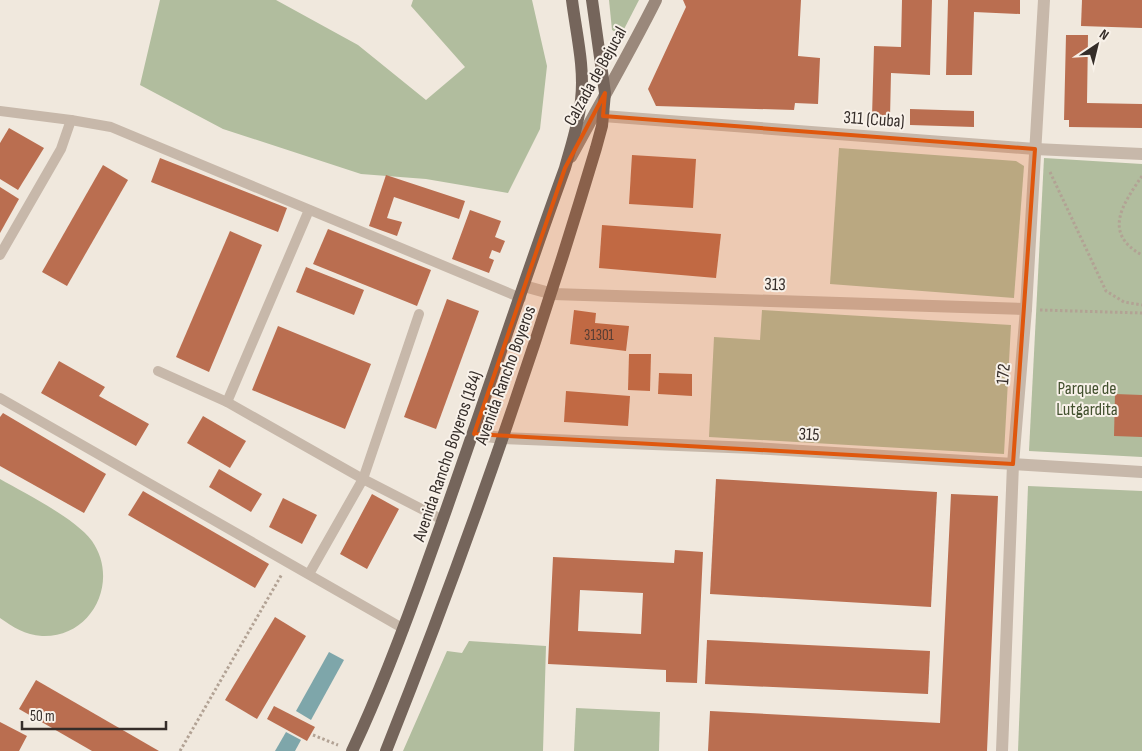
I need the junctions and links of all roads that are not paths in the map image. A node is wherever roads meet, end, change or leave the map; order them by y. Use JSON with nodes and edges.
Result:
{"nodes":[{"id":1,"x":572,"y":0,"type":"edge"},
{"id":2,"x":592,"y":0,"type":"edge"},
{"id":3,"x":656,"y":0,"type":"edge"},
{"id":4,"x":1044,"y":0,"type":"edge"},
{"id":5,"x":605,"y":93,"type":"junction"},
{"id":6,"x":0,"y":111,"type":"edge"},
{"id":7,"x":603,"y":116,"type":"junction"},
{"id":8,"x":71,"y":120,"type":"junction"},
{"id":9,"x":1035,"y":149,"type":"junction"},
{"id":10,"x":1142,"y":154,"type":"edge"},
{"id":11,"x":565,"y":168,"type":"junction"},
{"id":12,"x":309,"y":210,"type":"junction"},
{"id":13,"x":0,"y":254,"type":"edge"},
{"id":14,"x":523,"y":292,"type":"junction"},
{"id":15,"x":553,"y":294,"type":"junction"},
{"id":16,"x":1026,"y":309,"type":"junction"},
{"id":17,"x":419,"y":314,"type":"dead end"},
{"id":18,"x":158,"y":371,"type":"dead end"},
{"id":19,"x":0,"y":398,"type":"edge"},
{"id":20,"x":228,"y":402,"type":"junction"},
{"id":21,"x":474,"y":434,"type":"junction"},
{"id":22,"x":501,"y":438,"type":"junction"},
{"id":23,"x":1012,"y":464,"type":"junction"},
{"id":24,"x":1142,"y":472,"type":"edge"},
{"id":25,"x":362,"y":478,"type":"junction"},
{"id":26,"x":443,"y":520,"type":"junction"},
{"id":27,"x":309,"y":574,"type":"junction"},
{"id":28,"x":404,"y":629,"type":"junction"},
{"id":29,"x":348,"y":749,"type":"edge"},
{"id":30,"x":386,"y":751,"type":"edge"},
{"id":31,"x":1002,"y":751,"type":"edge"}],
"edges":[{"from":1,"to":11,"type":"main road"},
{"from":2,"to":5,"type":"main road","name":"Avenida Rancho Boyeros"},
{"from":3,"to":5,"type":"main road","name":"Calzada de Bejucal"},
{"from":4,"to":9,"type":"street","name":"172"},
{"from":5,"to":7,"type":"main road","name":"Avenida Rancho Boyeros"},
{"from":5,"to":11,"type":"main road","name":"Calzada de Bejucal"},
{"from":6,"to":8,"type":"lane"},
{"from":7,"to":9,"type":"street","name":"311 (Cuba)"},
{"from":7,"to":15,"type":"main road","name":"Avenida Rancho Boyeros"},
{"from":8,"to":12,"type":"lane"},
{"from":8,"to":13,"type":"lane"},
{"from":9,"to":10,"type":"street","name":"311 (Cuba)"},
{"from":9,"to":16,"type":"street","name":"172"},
{"from":11,"to":14,"type":"main road","name":"Avenida Rancho Boyeros (184)"},
{"from":12,"to":14,"type":"lane"},
{"from":12,"to":20,"type":"lane"},
{"from":14,"to":15,"type":"street","name":"313"},
{"from":14,"to":21,"type":"main road","name":"Avenida Rancho Boyeros (184)"},
{"from":15,"to":16,"type":"street","name":"313"},
{"from":15,"to":22,"type":"main road","name":"Avenida Rancho Boyeros"},
{"from":16,"to":23,"type":"street","name":"172"},
{"from":17,"to":25,"type":"lane"},
{"from":18,"to":20,"type":"lane"},
{"from":19,"to":27,"type":"lane"},
{"from":20,"to":25,"type":"lane"},
{"from":21,"to":22,"type":"street","name":"315"},
{"from":21,"to":26,"type":"main road","name":"Avenida Rancho Boyeros (184)"},
{"from":22,"to":23,"type":"street","name":"315"},
{"from":22,"to":30,"type":"main road","name":"Avenida Rancho Boyeros"},
{"from":23,"to":24,"type":"street","name":"315"},
{"from":23,"to":31,"type":"street","name":"172"},
{"from":25,"to":26,"type":"lane"},
{"from":25,"to":27,"type":"lane"},
{"from":26,"to":28,"type":"main road","name":"Avenida Rancho Boyeros (184)"},
{"from":27,"to":28,"type":"lane"},
{"from":28,"to":29,"type":"main road","name":"Avenida Rancho Boyeros (184)"}]}
